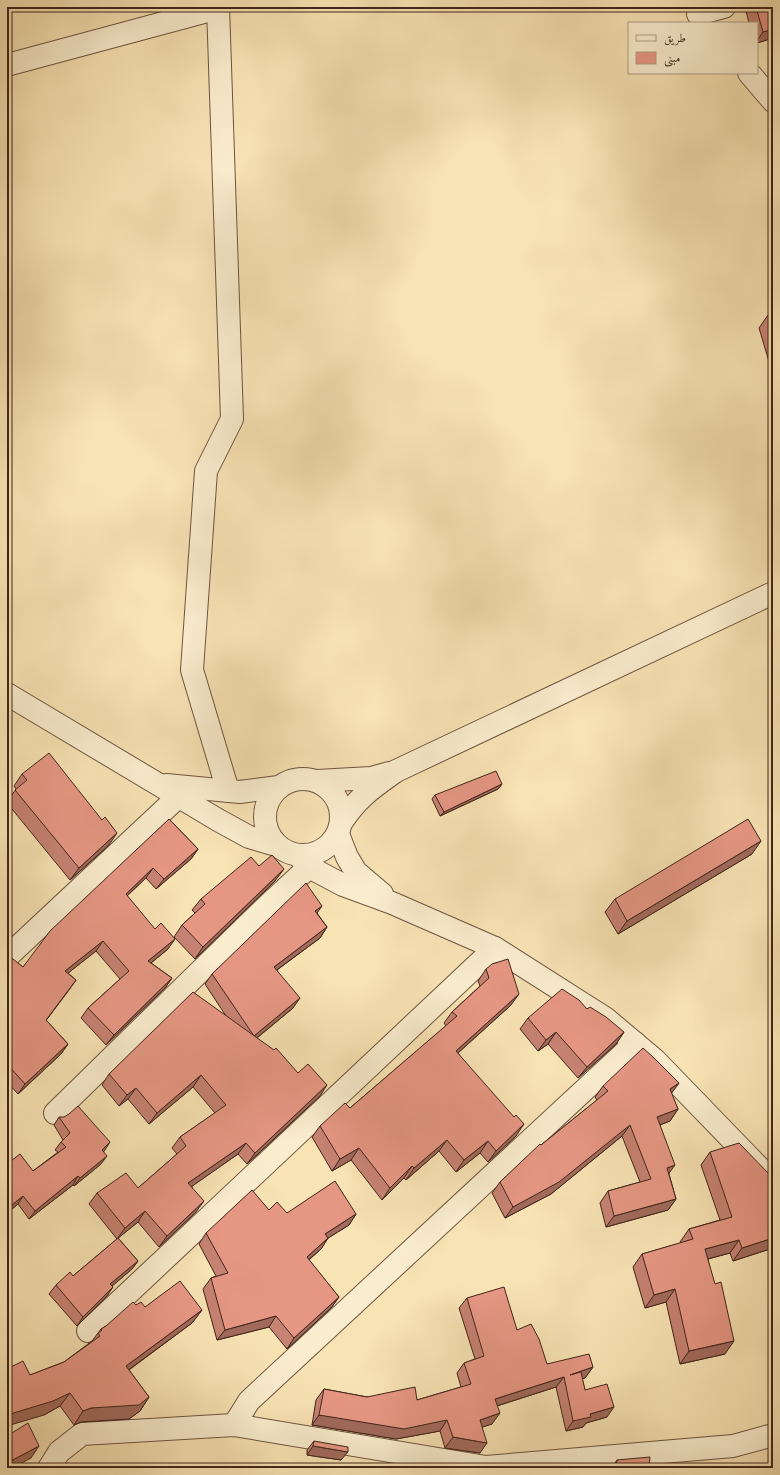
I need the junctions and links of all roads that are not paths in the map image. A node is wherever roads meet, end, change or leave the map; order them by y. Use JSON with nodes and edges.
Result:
{"nodes":[{"id":1,"x":724,"y":7,"type":"edge"},
{"id":2,"x":219,"y":8,"type":"edge"},
{"id":3,"x":698,"y":15,"type":"edge"},
{"id":4,"x":7,"y":65,"type":"edge"},
{"id":5,"x":750,"y":74,"type":"edge"},
{"id":6,"x":773,"y":101,"type":"edge"},
{"id":7,"x":773,"y":593,"type":"edge"},
{"id":8,"x":7,"y":694,"type":"edge"},
{"id":9,"x":396,"y":771,"type":"junction"},
{"id":10,"x":317,"y":781,"type":"junction"},
{"id":11,"x":158,"y":784,"type":"junction"},
{"id":12,"x":279,"y":787,"type":"junction"},
{"id":13,"x":228,"y":791,"type":"junction"},
{"id":14,"x":179,"y":796,"type":"junction"},
{"id":15,"x":340,"y":828,"type":"junction"},
{"id":16,"x":276,"y":845,"type":"junction"},
{"id":17,"x":304,"y":861,"type":"junction"},
{"id":18,"x":392,"y":903,"type":"junction"},
{"id":19,"x":495,"y":948,"type":"junction"},
{"id":20,"x":7,"y":957,"type":"edge"},
{"id":21,"x":635,"y":1043,"type":"junction"},
{"id":22,"x":55,"y":1112,"type":"dead end"},
{"id":23,"x":773,"y":1182,"type":"edge"},
{"id":24,"x":88,"y":1331,"type":"dead end"},
{"id":25,"x":234,"y":1425,"type":"junction"},
{"id":26,"x":773,"y":1435,"type":"edge"},
{"id":27,"x":49,"y":1468,"type":"edge"}],
"edges":[{"from":1,"to":3,"type":"street"},
{"from":2,"to":4,"type":"street"},
{"from":2,"to":13,"type":"street"},
{"from":5,"to":6,"type":"street"},
{"from":7,"to":9,"type":"street"},
{"from":8,"to":11,"type":"street"},
{"from":9,"to":10,"type":"street"},
{"from":9,"to":15,"type":"street"},
{"from":10,"to":12,"type":"street"},
{"from":10,"to":15,"type":"street"},
{"from":11,"to":13,"type":"street"},
{"from":11,"to":14,"type":"street"},
{"from":12,"to":13,"type":"street"},
{"from":12,"to":16,"type":"street"},
{"from":14,"to":16,"type":"street"},
{"from":14,"to":20,"type":"street"},
{"from":15,"to":17,"type":"street"},
{"from":15,"to":18,"type":"street"},
{"from":16,"to":17,"type":"street"},
{"from":17,"to":18,"type":"street"},
{"from":17,"to":22,"type":"street"},
{"from":18,"to":19,"type":"street"},
{"from":19,"to":21,"type":"street"},
{"from":19,"to":24,"type":"street"},
{"from":21,"to":23,"type":"street"},
{"from":21,"to":25,"type":"street"},
{"from":25,"to":26,"type":"street"},
{"from":25,"to":27,"type":"street"}]}
